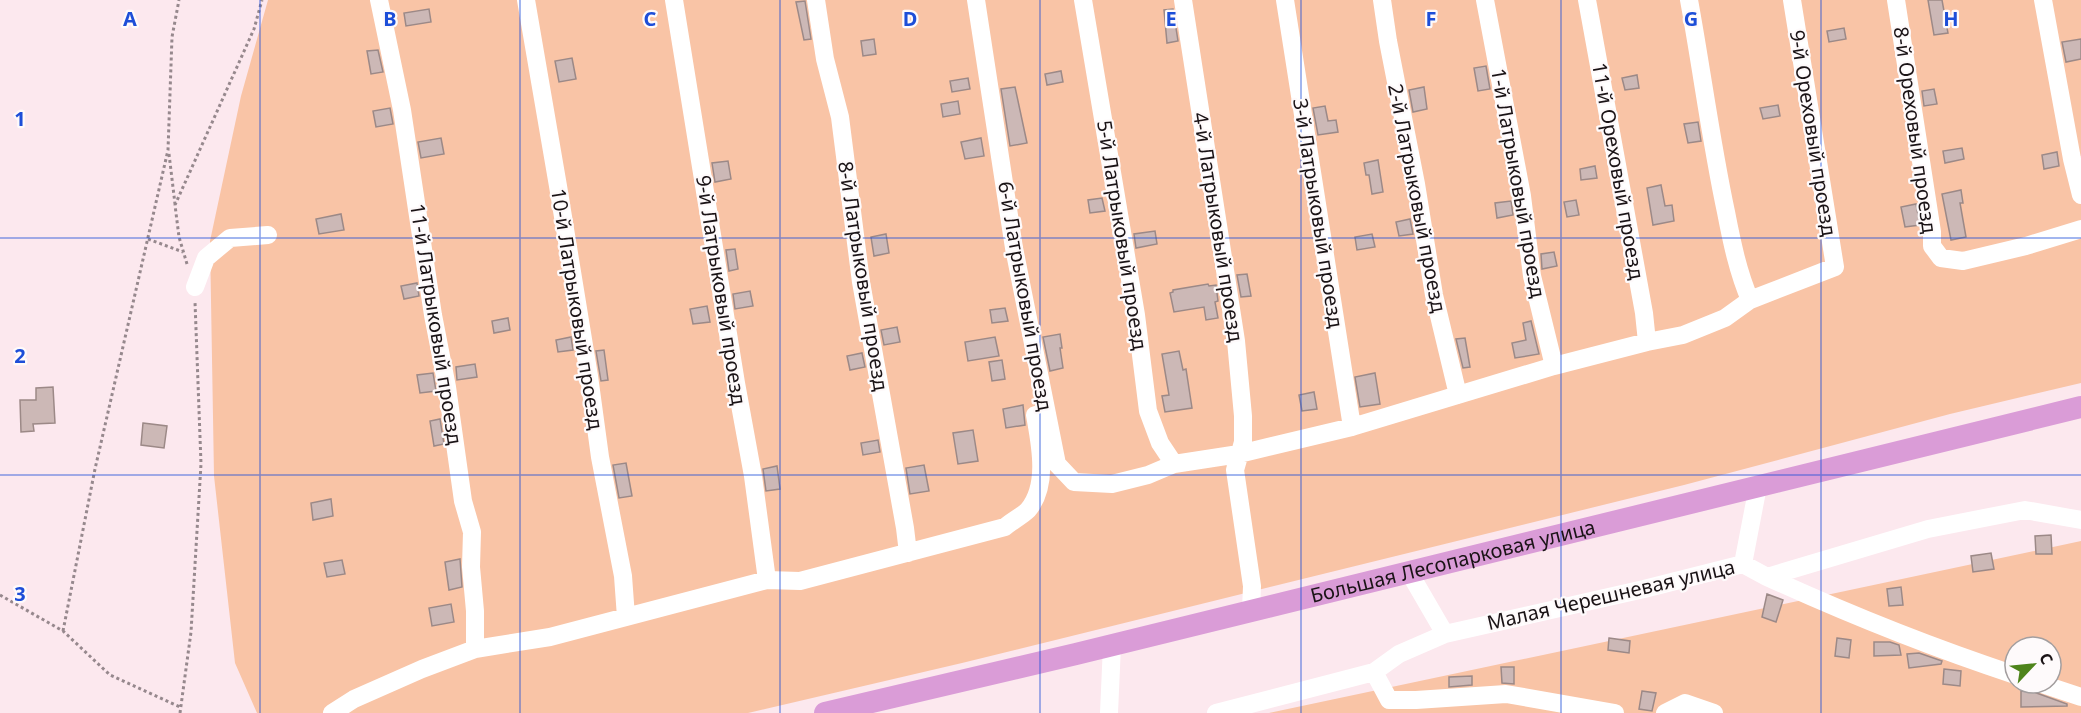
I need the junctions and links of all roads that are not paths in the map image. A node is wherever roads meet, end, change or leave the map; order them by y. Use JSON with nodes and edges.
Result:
{"nodes":[{"id":1,"x":379,"y":0,"type":"edge"},
{"id":2,"x":526,"y":0,"type":"edge"},
{"id":3,"x":674,"y":0,"type":"edge"},
{"id":4,"x":816,"y":0,"type":"edge"},
{"id":5,"x":964,"y":0,"type":"edge"},
{"id":6,"x":976,"y":0,"type":"edge"},
{"id":7,"x":1083,"y":0,"type":"edge"},
{"id":8,"x":1183,"y":0,"type":"edge"},
{"id":9,"x":1285,"y":0,"type":"edge"},
{"id":10,"x":1382,"y":0,"type":"edge"},
{"id":11,"x":1485,"y":0,"type":"edge"},
{"id":12,"x":1587,"y":0,"type":"edge"},
{"id":13,"x":1689,"y":0,"type":"edge"},
{"id":14,"x":1792,"y":0,"type":"edge"},
{"id":15,"x":1896,"y":0,"type":"edge"},
{"id":16,"x":2043,"y":0,"type":"edge"},
{"id":17,"x":2081,"y":195,"type":"edge"},
{"id":18,"x":2081,"y":229,"type":"edge"},
{"id":19,"x":268,"y":235,"type":"dead end"},
{"id":20,"x":1835,"y":267,"type":"joint"},
{"id":21,"x":195,"y":287,"type":"road end"},
{"id":22,"x":1750,"y":300,"type":"junction"},
{"id":23,"x":1647,"y":342,"type":"junction"},
{"id":24,"x":1554,"y":366,"type":"junction"},
{"id":25,"x":1458,"y":395,"type":"junction"},
{"id":26,"x":2081,"y":406,"type":"edge"},
{"id":27,"x":1352,"y":427,"type":"junction"},
{"id":28,"x":1239,"y":454,"type":"junction"},
{"id":29,"x":1174,"y":464,"type":"junction"},
{"id":30,"x":1758,"y":486,"type":"junction"},
{"id":31,"x":2081,"y":520,"type":"edge"},
{"id":32,"x":908,"y":553,"type":"junction"},
{"id":33,"x":1743,"y":564,"type":"junction"},
{"id":34,"x":1409,"y":572,"type":"junction"},
{"id":35,"x":1767,"y":577,"type":"junction"},
{"id":36,"x":767,"y":580,"type":"junction"},
{"id":37,"x":1251,"y":611,"type":"junction"},
{"id":38,"x":626,"y":617,"type":"junction"},
{"id":39,"x":1445,"y":634,"type":"junction"},
{"id":40,"x":1112,"y":645,"type":"junction"},
{"id":41,"x":475,"y":649,"type":"junction"},
{"id":42,"x":2003,"y":671,"type":"edge"},
{"id":43,"x":1374,"y":672,"type":"junction"},
{"id":44,"x":2063,"y":691,"type":"edge"},
{"id":45,"x":2081,"y":697,"type":"edge"},
{"id":46,"x":1110,"y":711,"type":"edge"},
{"id":47,"x":332,"y":713,"type":"edge"},
{"id":48,"x":825,"y":713,"type":"edge"},
{"id":49,"x":1216,"y":713,"type":"edge"},
{"id":50,"x":1615,"y":713,"type":"edge"},
{"id":51,"x":1665,"y":713,"type":"edge"},
{"id":52,"x":1714,"y":713,"type":"edge"}],
"edges":[{"from":1,"to":41,"type":"street","name":"11-й Латрыковый проезд"},
{"from":2,"to":38,"type":"street","name":"10-й Латрыковый проезд"},
{"from":3,"to":36,"type":"street","name":"9-й Латрыковый проезд"},
{"from":4,"to":32,"type":"street","name":"8-й Латрыковый проезд"},
{"from":5,"to":32,"type":"street"},
{"from":6,"to":29,"type":"street","name":"6-й Латрыковый проезд"},
{"from":7,"to":29,"type":"street","name":"5-й Латрыковый проезд"},
{"from":8,"to":28,"type":"street","name":"4-й Латрыковый проезд"},
{"from":9,"to":27,"type":"street","name":"3-й Латрыковый проезд"},
{"from":10,"to":25,"type":"street","name":"2-й Латрыковый проезд"},
{"from":11,"to":24,"type":"street","name":"1-й Латрыковый проезд"},
{"from":12,"to":23,"type":"street","name":"11-й Ореховый проезд"},
{"from":13,"to":22,"type":"street"},
{"from":14,"to":20,"type":"street","name":"9-й Ореховый проезд"},
{"from":15,"to":18,"type":"street","name":"8-й Ореховый проезд"},
{"from":16,"to":17,"type":"street"},
{"from":19,"to":21,"type":"street"},
{"from":20,"to":22,"type":"street","name":"6-й Латрыковый проезд"},
{"from":22,"to":23,"type":"street","name":"6-й Латрыковый проезд"},
{"from":23,"to":24,"type":"street","name":"6-й Латрыковый проезд"},
{"from":24,"to":25,"type":"street","name":"6-й Латрыковый проезд"},
{"from":25,"to":27,"type":"street","name":"6-й Латрыковый проезд"},
{"from":26,"to":30,"type":"main road","name":"Большая Лесопарковая улица"},
{"from":27,"to":28,"type":"street","name":"6-й Латрыковый проезд"},
{"from":28,"to":29,"type":"street","name":"6-й Латрыковый проезд"},
{"from":28,"to":37,"type":"street","name":"4-й Латрыковый проезд"},
{"from":30,"to":33,"type":"street"},
{"from":30,"to":34,"type":"main road","name":"Большая Лесопарковая улица"},
{"from":31,"to":35,"type":"street"},
{"from":32,"to":36,"type":"street"},
{"from":33,"to":35,"type":"street","name":"Малая Черешневая улица"},
{"from":33,"to":39,"type":"street","name":"Малая Черешневая улица"},
{"from":34,"to":37,"type":"main road","name":"Большая Лесопарковая улица"},
{"from":34,"to":39,"type":"street"},
{"from":35,"to":42,"type":"street","name":"Малая Черешневая улица"},
{"from":36,"to":38,"type":"street"},
{"from":37,"to":40,"type":"main road","name":"Большая Лесопарковая улица"},
{"from":38,"to":41,"type":"street"},
{"from":39,"to":43,"type":"street","name":"Малая Черешневая улица"},
{"from":40,"to":46,"type":"street"},
{"from":40,"to":48,"type":"main road","name":"Большая Лесопарковая улица"},
{"from":41,"to":47,"type":"street"},
{"from":43,"to":49,"type":"street","name":"Малая Черешневая улица"},
{"from":43,"to":50,"type":"street"},
{"from":44,"to":45,"type":"street"},
{"from":51,"to":52,"type":"street"}]}
